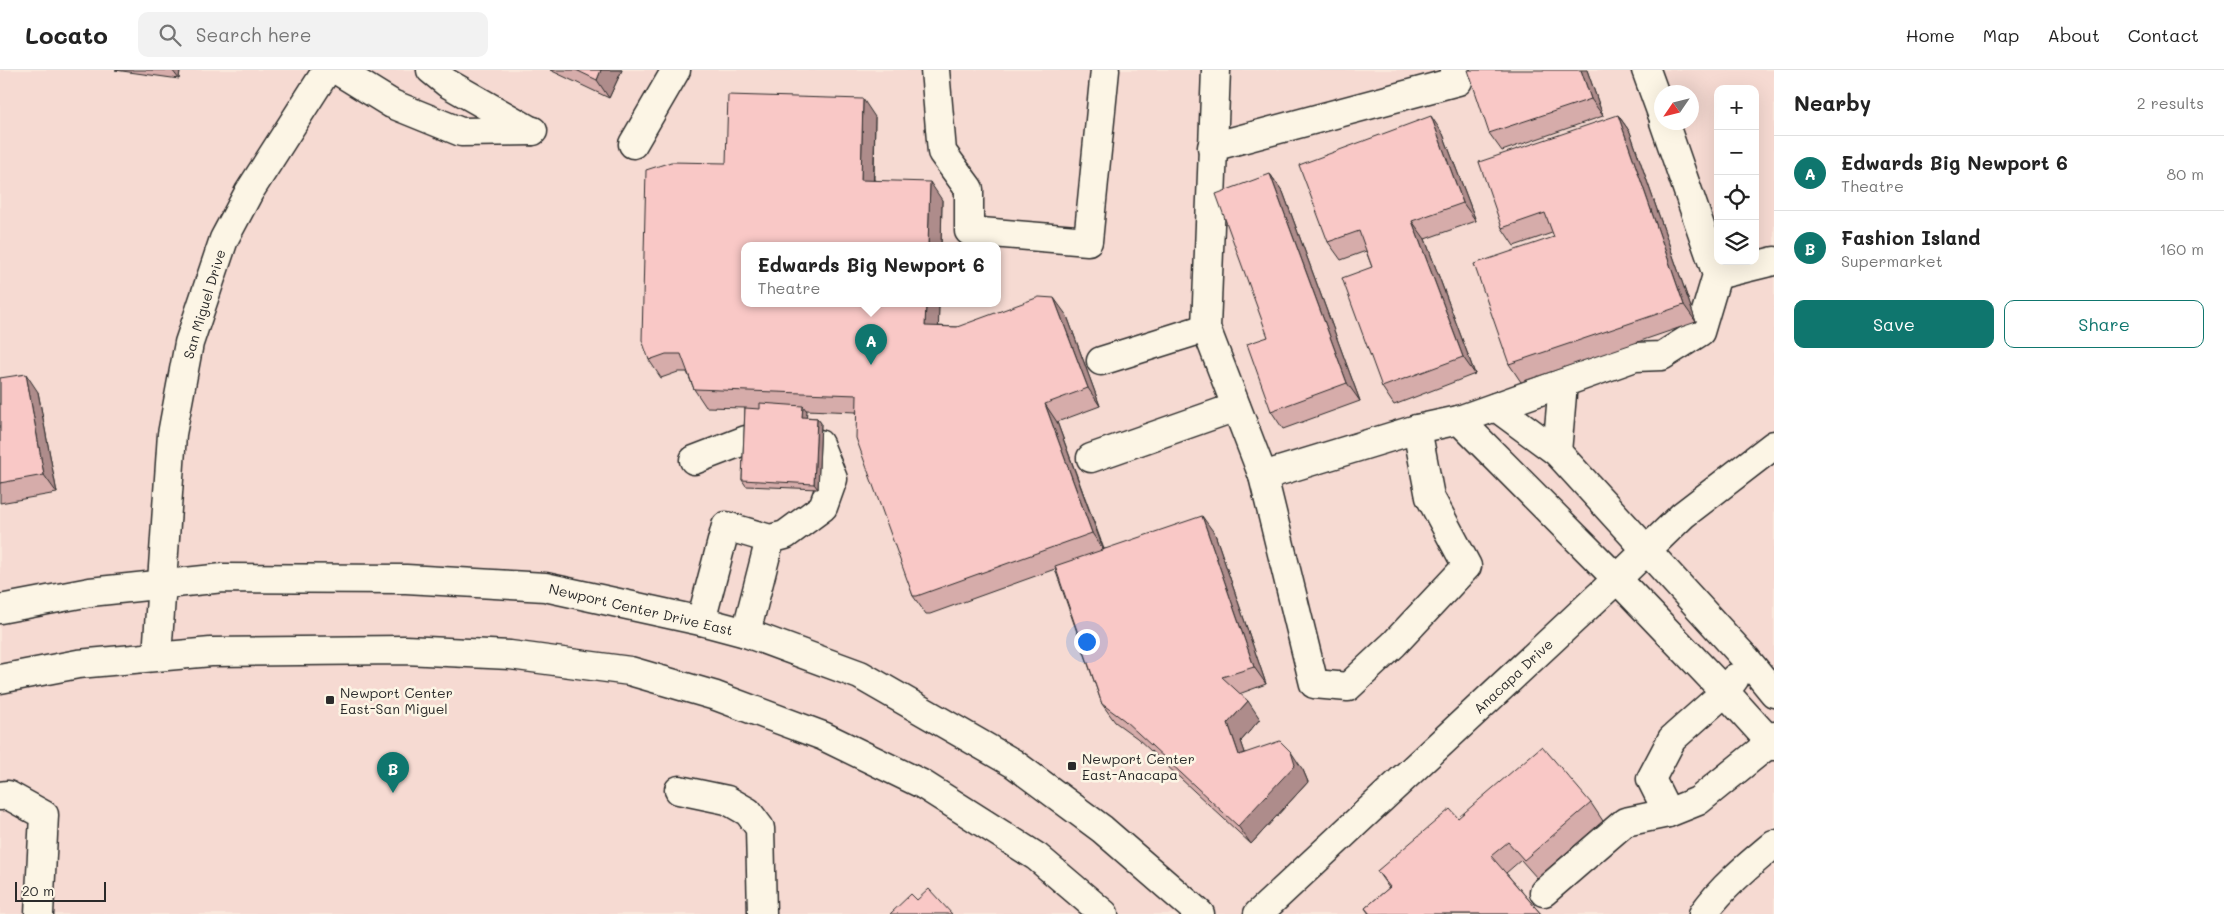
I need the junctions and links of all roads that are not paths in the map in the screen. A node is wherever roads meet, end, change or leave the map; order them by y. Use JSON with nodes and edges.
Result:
{"nodes":[{"id":1,"x":327,"y":70,"type":"edge"},
{"id":2,"x":337,"y":70,"type":"edge"},
{"id":3,"x":431,"y":70,"type":"edge"},
{"id":4,"x":676,"y":70,"type":"edge"},
{"id":5,"x":935,"y":70,"type":"edge"},
{"id":6,"x":1105,"y":70,"type":"edge"},
{"id":7,"x":1216,"y":70,"type":"edge"},
{"id":8,"x":1455,"y":70,"type":"edge"},
{"id":9,"x":1646,"y":70,"type":"edge"},
{"id":10,"x":1654,"y":92,"type":"edge"},
{"id":11,"x":1667,"y":130,"type":"edge"},
{"id":12,"x":633,"y":144,"type":"dead end"},
{"id":13,"x":1212,"y":147,"type":"junction"},
{"id":14,"x":1774,"y":261,"type":"edge"},
{"id":15,"x":1717,"y":275,"type":"junction"},
{"id":16,"x":1206,"y":328,"type":"junction"},
{"id":17,"x":1100,"y":361,"type":"dead end"},
{"id":18,"x":1563,"y":383,"type":"junction"},
{"id":19,"x":1236,"y":407,"type":"junction"},
{"id":20,"x":1496,"y":407,"type":"junction"},
{"id":21,"x":1459,"y":420,"type":"junction"},
{"id":22,"x":1417,"y":429,"type":"junction"},
{"id":23,"x":1774,"y":445,"type":"edge"},
{"id":24,"x":1557,"y":452,"type":"junction"},
{"id":25,"x":1091,"y":458,"type":"dead end"},
{"id":26,"x":694,"y":460,"type":"dead end"},
{"id":27,"x":1262,"y":476,"type":"junction"},
{"id":28,"x":770,"y":539,"type":"junction"},
{"id":29,"x":1647,"y":550,"type":"junction"},
{"id":30,"x":1617,"y":579,"type":"junction"},
{"id":31,"x":161,"y":586,"type":"junction"},
{"id":32,"x":0,"y":608,"type":"edge"},
{"id":33,"x":701,"y":621,"type":"junction"},
{"id":34,"x":746,"y":633,"type":"junction"},
{"id":35,"x":157,"y":656,"type":"junction"},
{"id":36,"x":1747,"y":660,"type":"junction"},
{"id":37,"x":0,"y":679,"type":"edge"},
{"id":38,"x":1725,"y":692,"type":"junction"},
{"id":39,"x":1774,"y":693,"type":"edge"},
{"id":40,"x":1773,"y":741,"type":"edge"},
{"id":41,"x":679,"y":790,"type":"dead end"},
{"id":42,"x":0,"y":796,"type":"edge"},
{"id":43,"x":1668,"y":813,"type":"junction"},
{"id":44,"x":1774,"y":844,"type":"edge"},
{"id":45,"x":1544,"y":892,"type":"dead end"},
{"id":46,"x":40,"y":914,"type":"edge"},
{"id":47,"x":762,"y":914,"type":"edge"},
{"id":48,"x":1104,"y":914,"type":"edge"},
{"id":49,"x":1200,"y":914,"type":"edge"},
{"id":50,"x":1258,"y":914,"type":"edge"},
{"id":51,"x":1703,"y":914,"type":"edge"}],
"edges":[{"from":1,"to":31,"type":"main road","name":"San Miguel Drive"},
{"from":2,"to":3,"type":"main road"},
{"from":4,"to":12,"type":"main road"},
{"from":5,"to":6,"type":"main road"},
{"from":7,"to":13,"type":"main road"},
{"from":8,"to":13,"type":"main road"},
{"from":9,"to":10,"type":"main road"},
{"from":11,"to":15,"type":"main road"},
{"from":13,"to":16,"type":"main road"},
{"from":14,"to":15,"type":"main road"},
{"from":15,"to":18,"type":"main road"},
{"from":16,"to":17,"type":"main road"},
{"from":16,"to":19,"type":"main road"},
{"from":18,"to":20,"type":"main road"},
{"from":18,"to":24,"type":"main road"},
{"from":19,"to":25,"type":"main road"},
{"from":19,"to":27,"type":"main road"},
{"from":20,"to":21,"type":"main road"},
{"from":20,"to":24,"type":"main road"},
{"from":21,"to":22,"type":"main road"},
{"from":21,"to":30,"type":"main road"},
{"from":22,"to":27,"type":"main road"},
{"from":22,"to":27,"type":"main road"},
{"from":23,"to":29,"type":"main road","name":"Anacapa Drive"},
{"from":24,"to":29,"type":"main road"},
{"from":26,"to":28,"type":"main road"},
{"from":28,"to":33,"type":"main road"},
{"from":28,"to":34,"type":"main road"},
{"from":29,"to":30,"type":"main road","name":"Anacapa Drive"},
{"from":29,"to":36,"type":"main road"},
{"from":30,"to":38,"type":"main road"},
{"from":30,"to":50,"type":"main road","name":"Anacapa Drive"},
{"from":31,"to":32,"type":"main road","name":"Newport Center Drive East"},
{"from":31,"to":33,"type":"main road","name":"Newport Center Drive East"},
{"from":31,"to":35,"type":"main road","name":"San Miguel Drive"},
{"from":33,"to":34,"type":"main road","name":"Newport Center Drive East"},
{"from":34,"to":49,"type":"main road","name":"Newport Center Drive East"},
{"from":35,"to":37,"type":"main road"},
{"from":35,"to":48,"type":"main road"},
{"from":36,"to":38,"type":"main road"},
{"from":36,"to":39,"type":"main road"},
{"from":38,"to":40,"type":"main road"},
{"from":38,"to":43,"type":"main road"},
{"from":40,"to":43,"type":"main road"},
{"from":41,"to":47,"type":"main road"},
{"from":42,"to":46,"type":"main road"},
{"from":43,"to":45,"type":"main road"},
{"from":44,"to":51,"type":"main road"}]}
